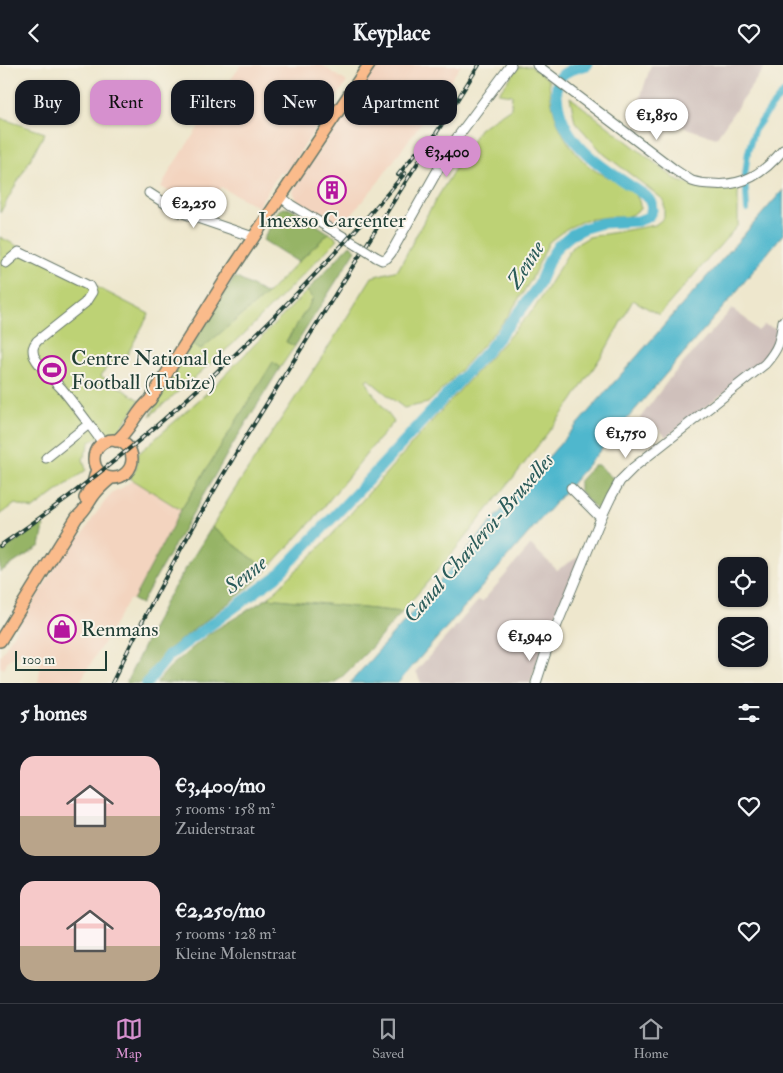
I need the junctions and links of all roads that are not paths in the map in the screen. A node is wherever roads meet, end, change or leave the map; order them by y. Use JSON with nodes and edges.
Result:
{"nodes":[{"id":1,"x":369,"y":65,"type":"edge"},
{"id":2,"x":511,"y":65,"type":"edge"},
{"id":3,"x":539,"y":66,"type":"edge"},
{"id":4,"x":783,"y":150,"type":"edge"},
{"id":5,"x":149,"y":193,"type":"dead end"},
{"id":6,"x":280,"y":196,"type":"junction"},
{"id":7,"x":253,"y":237,"type":"junction"},
{"id":8,"x":6,"y":263,"type":"dead end"},
{"id":9,"x":783,"y":321,"type":"edge"},
{"id":10,"x":150,"y":400,"type":"junction"},
{"id":11,"x":89,"y":423,"type":"junction"},
{"id":12,"x":116,"y":441,"type":"junction"},
{"id":13,"x":103,"y":443,"type":"junction"},
{"id":14,"x":128,"y":447,"type":"junction"},
{"id":15,"x":46,"y":458,"type":"dead end"},
{"id":16,"x":97,"y":469,"type":"junction"},
{"id":17,"x":111,"y":478,"type":"junction"},
{"id":18,"x":571,"y":488,"type":"dead end"},
{"id":19,"x":77,"y":517,"type":"junction"},
{"id":20,"x":600,"y":519,"type":"junction"},
{"id":21,"x":0,"y":641,"type":"edge"},
{"id":22,"x":536,"y":683,"type":"edge"}],
"edges":[{"from":1,"to":6,"type":"main road"},
{"from":2,"to":6,"type":"street","bridge":true},
{"from":3,"to":4,"type":"street"},
{"from":5,"to":7,"type":"street"},
{"from":6,"to":7,"type":"main road"},
{"from":7,"to":10,"type":"main road"},
{"from":8,"to":11,"type":"street"},
{"from":9,"to":20,"type":"street"},
{"from":10,"to":12,"type":"main road"},
{"from":10,"to":14,"type":"main road"},
{"from":11,"to":13,"type":"street"},
{"from":11,"to":15,"type":"street"},
{"from":12,"to":13,"type":"main road"},
{"from":12,"to":14,"type":"main road"},
{"from":13,"to":16,"type":"main road"},
{"from":14,"to":17,"type":"main road"},
{"from":16,"to":17,"type":"main road"},
{"from":16,"to":19,"type":"main road"},
{"from":17,"to":19,"type":"main road"},
{"from":18,"to":20,"type":"street"},
{"from":19,"to":21,"type":"main road"},
{"from":20,"to":22,"type":"street"}]}
